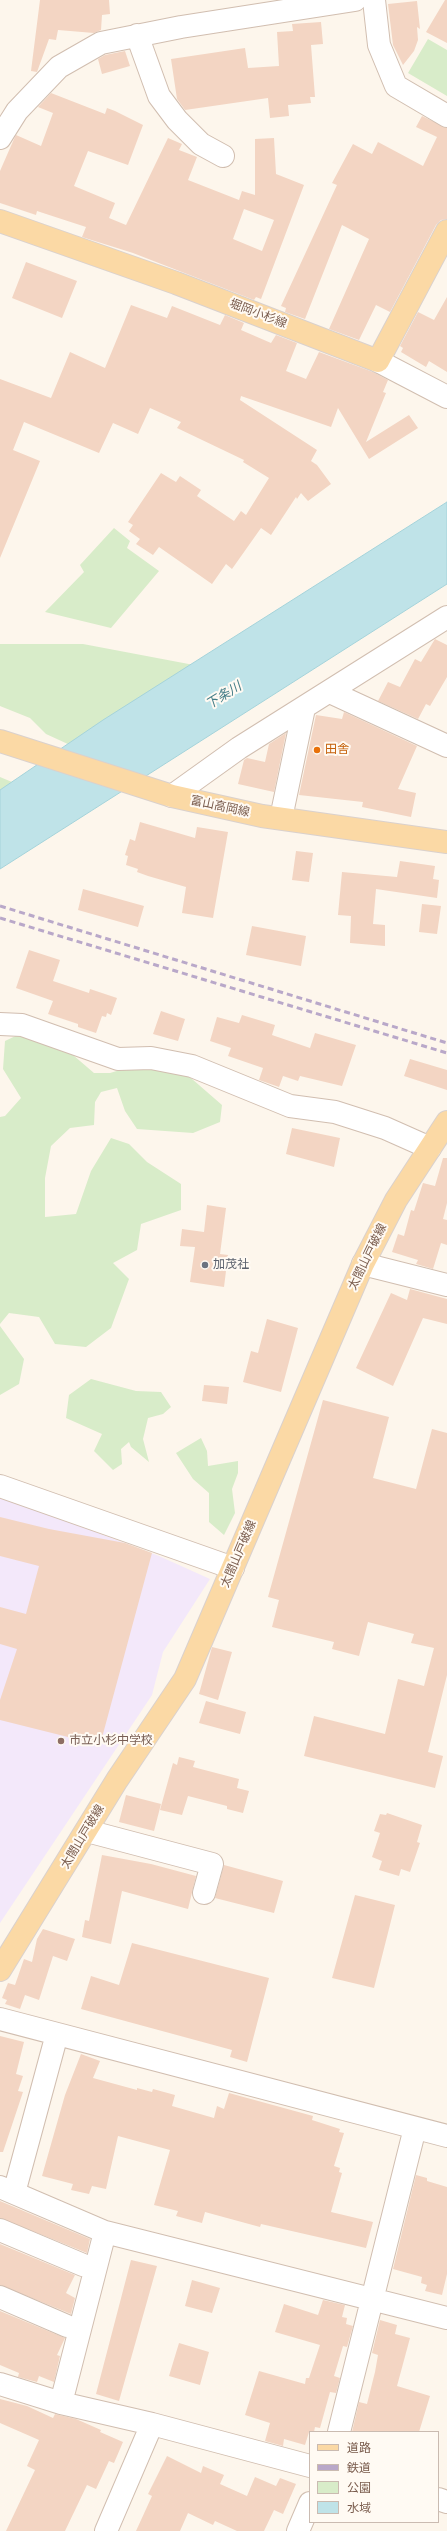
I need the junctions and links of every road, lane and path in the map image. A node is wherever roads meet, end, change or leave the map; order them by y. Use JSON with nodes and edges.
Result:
{"nodes":[{"id":1,"x":355,"y":0,"type":"edge"},
{"id":2,"x":374,"y":0,"type":"edge"},
{"id":3,"x":137,"y":35,"type":"junction"},
{"id":4,"x":447,"y":116,"type":"edge"},
{"id":5,"x":0,"y":138,"type":"edge"},
{"id":6,"x":223,"y":156,"type":"dead end"},
{"id":7,"x":0,"y":221,"type":"edge"},
{"id":8,"x":447,"y":232,"type":"edge"},
{"id":9,"x":378,"y":361,"type":"junction"},
{"id":10,"x":447,"y":397,"type":"edge"},
{"id":11,"x":447,"y":617,"type":"edge"},
{"id":12,"x":330,"y":692,"type":"junction"},
{"id":13,"x":304,"y":708,"type":"junction"},
{"id":14,"x":0,"y":741,"type":"edge"},
{"id":15,"x":447,"y":746,"type":"edge"},
{"id":16,"x":172,"y":796,"type":"junction"},
{"id":17,"x":281,"y":818,"type":"junction"},
{"id":18,"x":447,"y":842,"type":"edge"},
{"id":19,"x":0,"y":1024,"type":"edge"},
{"id":20,"x":447,"y":1122,"type":"edge"},
{"id":21,"x":430,"y":1148,"type":"junction"},
{"id":22,"x":363,"y":1264,"type":"junction"},
{"id":23,"x":447,"y":1285,"type":"edge"},
{"id":24,"x":0,"y":1486,"type":"edge"},
{"id":25,"x":233,"y":1568,"type":"junction"},
{"id":26,"x":87,"y":1831,"type":"junction"},
{"id":27,"x":204,"y":1893,"type":"dead end"},
{"id":28,"x":0,"y":1970,"type":"edge"},
{"id":29,"x":0,"y":2019,"type":"edge"},
{"id":30,"x":56,"y":2034,"type":"junction"},
{"id":31,"x":415,"y":2128,"type":"junction"},
{"id":32,"x":447,"y":2136,"type":"edge"},
{"id":33,"x":7,"y":2190,"type":"edge"},
{"id":34,"x":0,"y":2230,"type":"edge"},
{"id":35,"x":106,"y":2232,"type":"junction"},
{"id":36,"x":83,"y":2265,"type":"dead end"},
{"id":37,"x":0,"y":2297,"type":"edge"},
{"id":38,"x":373,"y":2299,"type":"junction"},
{"id":39,"x":447,"y":2318,"type":"edge"},
{"id":40,"x":67,"y":2326,"type":"dead end"},
{"id":41,"x":0,"y":2384,"type":"edge"},
{"id":42,"x":61,"y":2403,"type":"junction"},
{"id":43,"x":152,"y":2424,"type":"junction"},
{"id":44,"x":339,"y":2431,"type":"edge"},
{"id":45,"x":309,"y":2466,"type":"edge"},
{"id":46,"x":309,"y":2505,"type":"edge"},
{"id":47,"x":106,"y":2531,"type":"edge"},
{"id":48,"x":298,"y":2531,"type":"edge"}],
"edges":[{"from":1,"to":3,"type":"street"},
{"from":2,"to":4,"type":"street"},
{"from":3,"to":5,"type":"street"},
{"from":3,"to":6,"type":"street"},
{"from":7,"to":9,"type":"main road","name":"堀岡小杉線"},
{"from":8,"to":9,"type":"main road"},
{"from":9,"to":10,"type":"street"},
{"from":11,"to":12,"type":"street"},
{"from":12,"to":13,"type":"street"},
{"from":12,"to":15,"type":"street"},
{"from":13,"to":16,"type":"street"},
{"from":13,"to":17,"type":"street"},
{"from":14,"to":16,"type":"main road","name":"富山高岡線"},
{"from":16,"to":17,"type":"main road","name":"富山高岡線"},
{"from":17,"to":18,"type":"main road","name":"富山高岡線"},
{"from":19,"to":21,"type":"street"},
{"from":20,"to":21,"type":"main road","name":"太閤山戸破線"},
{"from":21,"to":22,"type":"main road","name":"太閤山戸破線"},
{"from":22,"to":23,"type":"street"},
{"from":22,"to":25,"type":"main road","name":"太閤山戸破線"},
{"from":24,"to":25,"type":"street"},
{"from":25,"to":26,"type":"main road","name":"太閤山戸破線"},
{"from":26,"to":27,"type":"street"},
{"from":26,"to":28,"type":"main road","name":"太閤山戸破線"},
{"from":29,"to":30,"type":"street"},
{"from":30,"to":31,"type":"street"},
{"from":30,"to":33,"type":"street"},
{"from":31,"to":32,"type":"street"},
{"from":31,"to":38,"type":"street"},
{"from":33,"to":35,"type":"street"},
{"from":34,"to":36,"type":"street"},
{"from":35,"to":38,"type":"street"},
{"from":35,"to":42,"type":"street"},
{"from":37,"to":40,"type":"street"},
{"from":38,"to":39,"type":"street"},
{"from":38,"to":44,"type":"street"},
{"from":41,"to":42,"type":"street"},
{"from":42,"to":43,"type":"street"},
{"from":43,"to":45,"type":"street"},
{"from":43,"to":47,"type":"street"},
{"from":46,"to":48,"type":"street"}]}
